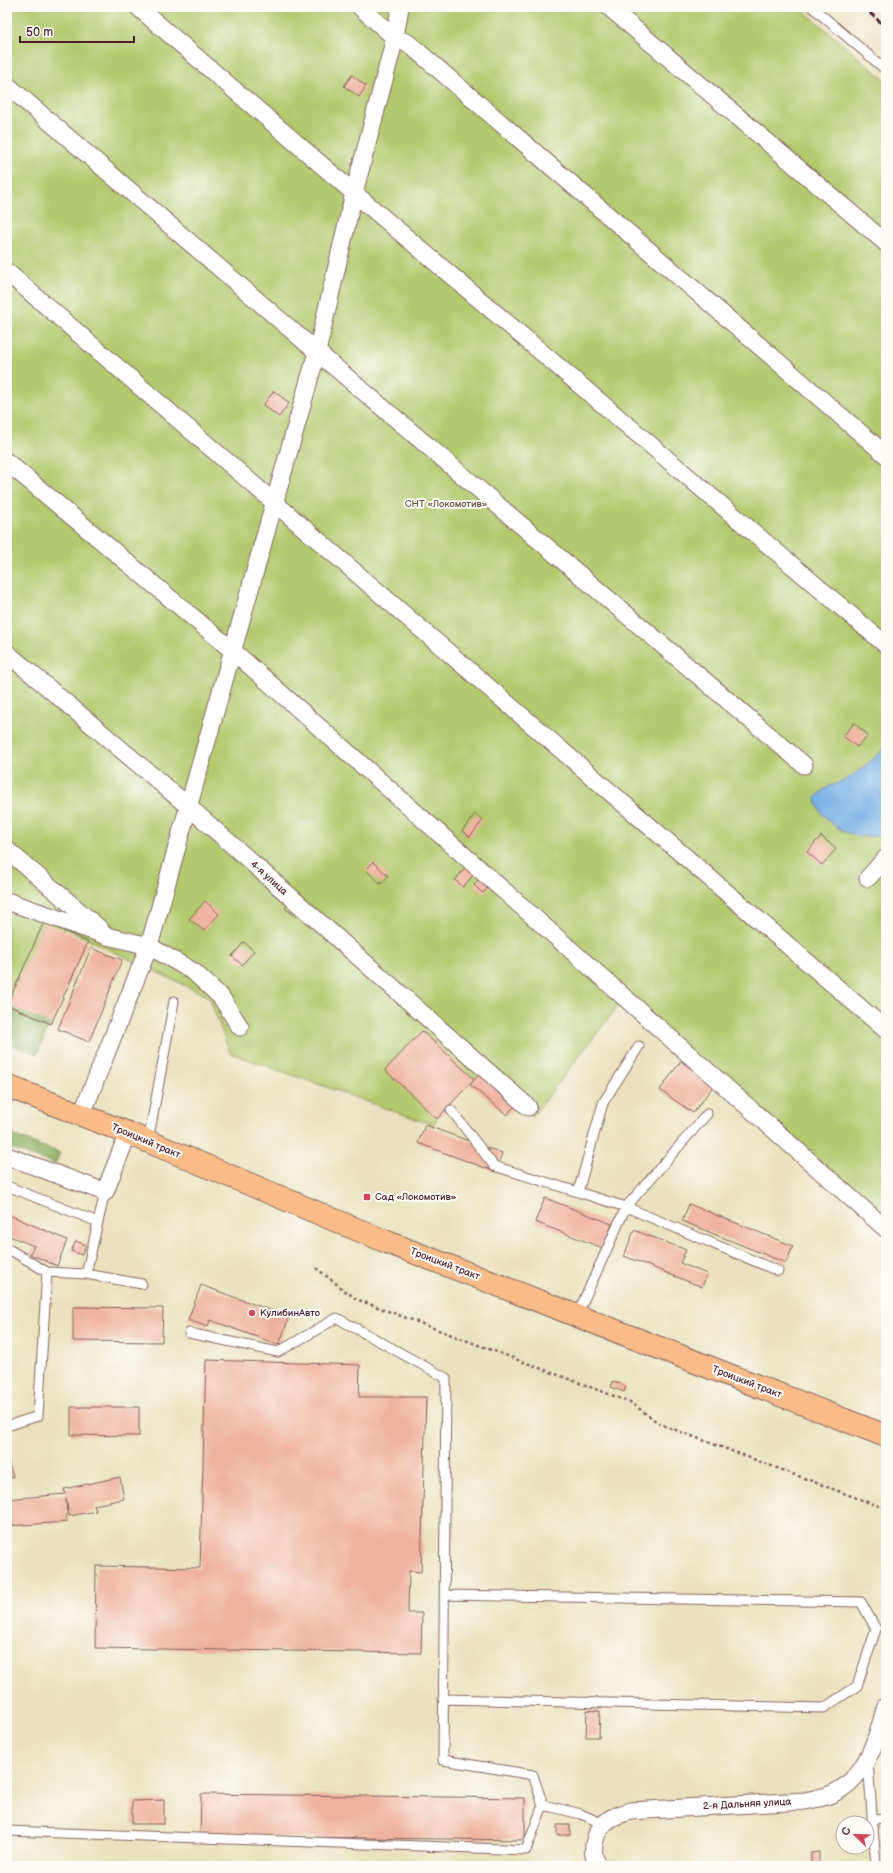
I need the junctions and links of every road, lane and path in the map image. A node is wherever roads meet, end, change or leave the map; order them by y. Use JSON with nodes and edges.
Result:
{"nodes":[{"id":1,"x":138,"y":7,"type":"edge"},
{"id":2,"x":360,"y":7,"type":"edge"},
{"id":3,"x":400,"y":7,"type":"edge"},
{"id":4,"x":609,"y":7,"type":"edge"},
{"id":5,"x":812,"y":7,"type":"edge"},
{"id":6,"x":395,"y":38,"type":"junction"},
{"id":7,"x":886,"y":70,"type":"edge"},
{"id":8,"x":7,"y":86,"type":"edge"},
{"id":9,"x":354,"y":193,"type":"junction"},
{"id":10,"x":886,"y":243,"type":"edge"},
{"id":11,"x":7,"y":272,"type":"edge"},
{"id":12,"x":317,"y":352,"type":"junction"},
{"id":13,"x":886,"y":456,"type":"edge"},
{"id":14,"x":7,"y":462,"type":"edge"},
{"id":15,"x":274,"y":501,"type":"junction"},
{"id":16,"x":886,"y":645,"type":"edge"},
{"id":17,"x":232,"y":650,"type":"junction"},
{"id":18,"x":7,"y":653,"type":"edge"},
{"id":19,"x":804,"y":764,"type":"dead end"},
{"id":20,"x":188,"y":806,"type":"junction"},
{"id":21,"x":7,"y":850,"type":"edge"},
{"id":22,"x":886,"y":858,"type":"edge"},
{"id":23,"x":868,"y":878,"type":"dead end"},
{"id":24,"x":7,"y":901,"type":"edge"},
{"id":25,"x":107,"y":936,"type":"junction"},
{"id":26,"x":150,"y":946,"type":"junction"},
{"id":27,"x":174,"y":1002,"type":"dead end"},
{"id":28,"x":240,"y":1027,"type":"dead end"},
{"id":29,"x":886,"y":1030,"type":"edge"},
{"id":30,"x":639,"y":1046,"type":"dead end"},
{"id":31,"x":7,"y":1086,"type":"edge"},
{"id":32,"x":528,"y":1107,"type":"dead end"},
{"id":33,"x":451,"y":1110,"type":"dead end"},
{"id":34,"x":82,"y":1114,"type":"junction"},
{"id":35,"x":707,"y":1114,"type":"dead end"},
{"id":36,"x":128,"y":1133,"type":"junction"},
{"id":37,"x":148,"y":1142,"type":"junction"},
{"id":38,"x":7,"y":1156,"type":"edge"},
{"id":39,"x":7,"y":1186,"type":"edge"},
{"id":40,"x":105,"y":1192,"type":"junction"},
{"id":41,"x":578,"y":1192,"type":"junction"},
{"id":42,"x":626,"y":1207,"type":"junction"},
{"id":43,"x":98,"y":1222,"type":"junction"},
{"id":44,"x":886,"y":1229,"type":"edge"},
{"id":45,"x":7,"y":1248,"type":"edge"},
{"id":46,"x":316,"y":1268,"type":"dead end"},
{"id":47,"x":778,"y":1271,"type":"dead end"},
{"id":48,"x":47,"y":1272,"type":"junction"},
{"id":49,"x":86,"y":1274,"type":"junction"},
{"id":50,"x":142,"y":1284,"type":"dead end"},
{"id":51,"x":577,"y":1315,"type":"junction"},
{"id":52,"x":189,"y":1333,"type":"dead end"},
{"id":53,"x":7,"y":1426,"type":"edge"},
{"id":54,"x":886,"y":1436,"type":"edge"},
{"id":55,"x":886,"y":1509,"type":"edge"},
{"id":56,"x":444,"y":1595,"type":"junction"},
{"id":57,"x":444,"y":1699,"type":"junction"},
{"id":58,"x":886,"y":1706,"type":"edge"},
{"id":59,"x":868,"y":1758,"type":"junction"},
{"id":60,"x":543,"y":1805,"type":"junction"},
{"id":61,"x":872,"y":1815,"type":"edge"},
{"id":62,"x":886,"y":1818,"type":"edge"},
{"id":63,"x":875,"y":1819,"type":"edge"},
{"id":64,"x":603,"y":1824,"type":"junction"},
{"id":65,"x":7,"y":1831,"type":"edge"},
{"id":66,"x":875,"y":1854,"type":"edge"},
{"id":67,"x":594,"y":1864,"type":"edge"},
{"id":68,"x":876,"y":1866,"type":"edge"}],
"edges":[{"from":1,"to":9,"type":"street"},
{"from":2,"to":6,"type":"street"},
{"from":3,"to":6,"type":"street"},
{"from":4,"to":10,"type":"street"},
{"from":5,"to":7,"type":"lane"},
{"from":6,"to":9,"type":"street"},
{"from":6,"to":13,"type":"street"},
{"from":8,"to":12,"type":"street"},
{"from":9,"to":12,"type":"street"},
{"from":9,"to":16,"type":"street"},
{"from":11,"to":15,"type":"street"},
{"from":12,"to":15,"type":"street"},
{"from":12,"to":19,"type":"street"},
{"from":14,"to":17,"type":"street"},
{"from":15,"to":17,"type":"street"},
{"from":15,"to":29,"type":"street"},
{"from":17,"to":20,"type":"street"},
{"from":17,"to":44,"type":"street"},
{"from":18,"to":20,"type":"street","name":"4-я улица"},
{"from":20,"to":26,"type":"street"},
{"from":20,"to":32,"type":"street","name":"4-я улица"},
{"from":21,"to":25,"type":"street"},
{"from":22,"to":23,"type":"street"},
{"from":24,"to":25,"type":"street"},
{"from":25,"to":26,"type":"street"},
{"from":26,"to":28,"type":"street"},
{"from":26,"to":34,"type":"street"},
{"from":27,"to":37,"type":"lane"},
{"from":30,"to":41,"type":"lane"},
{"from":31,"to":34,"type":"main road","name":"Троицкий тракт"},
{"from":33,"to":41,"type":"lane"},
{"from":34,"to":36,"type":"main road","name":"Троицкий тракт"},
{"from":35,"to":42,"type":"lane"},
{"from":36,"to":37,"type":"main road","name":"Троицкий тракт"},
{"from":36,"to":40,"type":"street"},
{"from":37,"to":51,"type":"main road","name":"Троицкий тракт"},
{"from":38,"to":40,"type":"street"},
{"from":39,"to":43,"type":"lane"},
{"from":40,"to":43,"type":"lane"},
{"from":41,"to":42,"type":"lane"},
{"from":42,"to":47,"type":"lane"},
{"from":42,"to":51,"type":"lane"},
{"from":43,"to":49,"type":"lane"},
{"from":45,"to":48,"type":"lane"},
{"from":46,"to":55,"type":"path"},
{"from":48,"to":49,"type":"lane"},
{"from":48,"to":53,"type":"lane"},
{"from":49,"to":50,"type":"lane"},
{"from":51,"to":54,"type":"main road","name":"Троицкий тракт"},
{"from":52,"to":56,"type":"lane"},
{"from":56,"to":57,"type":"lane"},
{"from":56,"to":57,"type":"lane"},
{"from":57,"to":60,"type":"lane"},
{"from":58,"to":59,"type":"street","name":"2-я Дальняя улица"},
{"from":59,"to":61,"type":"lane"},
{"from":59,"to":64,"type":"street","name":"2-я Дальняя улица"},
{"from":60,"to":64,"type":"lane"},
{"from":60,"to":65,"type":"lane"},
{"from":62,"to":63,"type":"lane"},
{"from":64,"to":67,"type":"street"},
{"from":66,"to":68,"type":"lane"}]}
